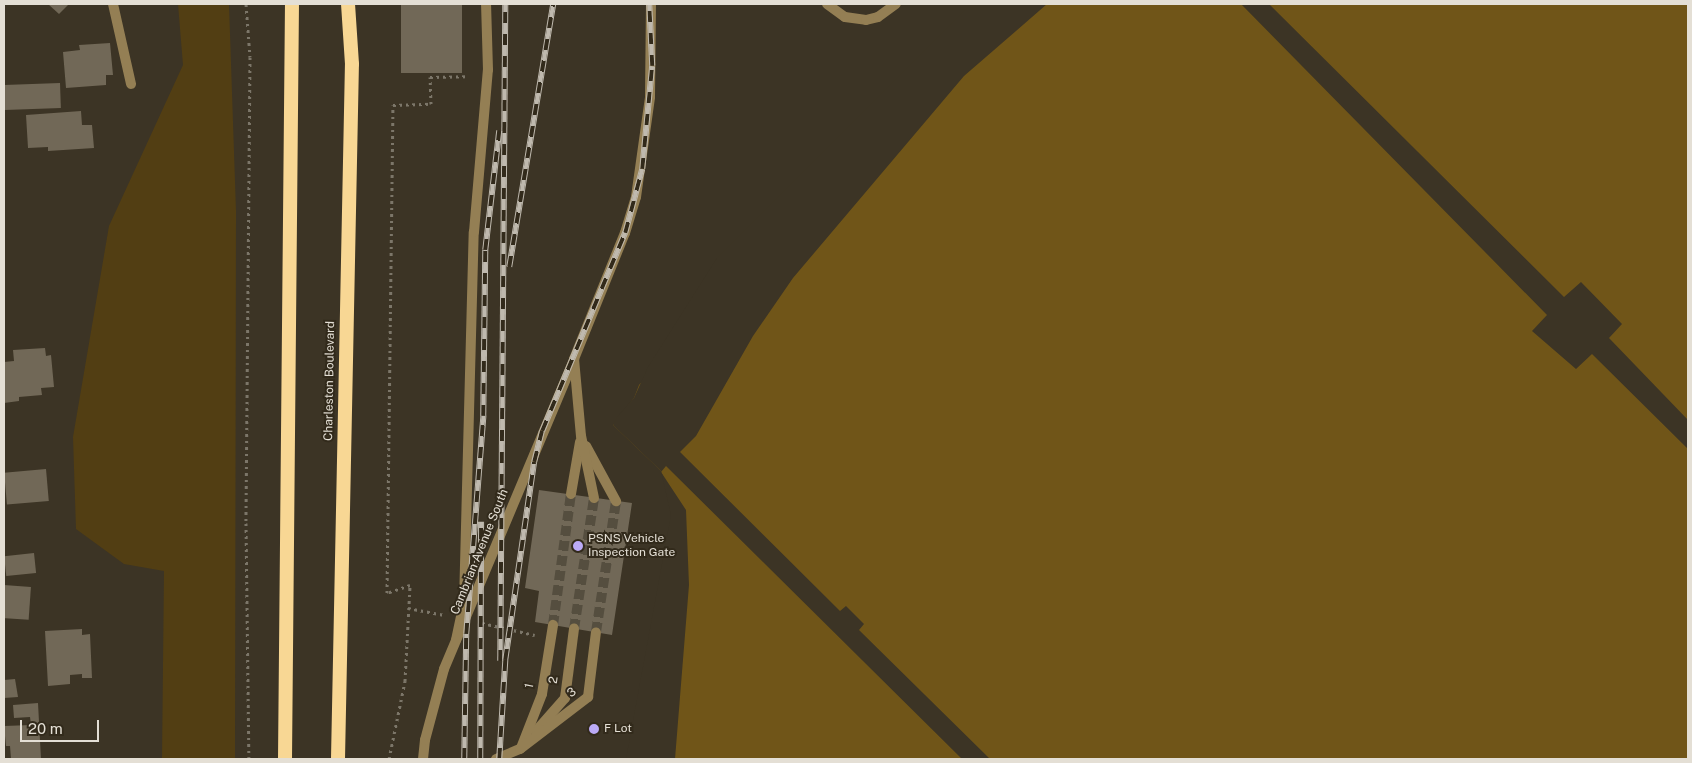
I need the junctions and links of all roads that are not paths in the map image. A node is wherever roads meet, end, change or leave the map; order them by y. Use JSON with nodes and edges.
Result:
{"nodes":[{"id":1,"x":113,"y":4,"type":"edge"},
{"id":2,"x":292,"y":4,"type":"edge"},
{"id":3,"x":348,"y":4,"type":"edge"},
{"id":4,"x":486,"y":4,"type":"edge"},
{"id":5,"x":651,"y":4,"type":"edge"},
{"id":6,"x":827,"y":4,"type":"edge"},
{"id":7,"x":896,"y":4,"type":"edge"},
{"id":8,"x":131,"y":84,"type":"dead end"},
{"id":9,"x":574,"y":359,"type":"junction"},
{"id":10,"x":581,"y":436,"type":"junction"},
{"id":11,"x":571,"y":494,"type":"tunnel mouth"},
{"id":12,"x":594,"y":498,"type":"tunnel mouth"},
{"id":13,"x":616,"y":501,"type":"tunnel mouth"},
{"id":14,"x":464,"y":619,"type":"junction"},
{"id":15,"x":553,"y":625,"type":"tunnel mouth"},
{"id":16,"x":574,"y":629,"type":"tunnel mouth"},
{"id":17,"x":596,"y":632,"type":"tunnel mouth"},
{"id":18,"x":520,"y":749,"type":"junction"},
{"id":19,"x":285,"y":759,"type":"edge"},
{"id":20,"x":338,"y":759,"type":"edge"},
{"id":21,"x":423,"y":759,"type":"edge"},
{"id":22,"x":496,"y":759,"type":"edge"}],
"edges":[{"from":1,"to":8,"type":"street"},
{"from":2,"to":19,"type":"highway"},
{"from":3,"to":20,"type":"highway","name":"Charleston Boulevard"},
{"from":4,"to":14,"type":"street"},
{"from":5,"to":9,"type":"street","name":"Cambrian Avenue South"},
{"from":6,"to":7,"type":"street"},
{"from":9,"to":10,"type":"street","name":"Cambrian Avenue South"},
{"from":9,"to":14,"type":"street","name":"Cambrian Avenue South"},
{"from":10,"to":11,"type":"street"},
{"from":10,"to":12,"type":"street"},
{"from":10,"to":13,"type":"street"},
{"from":14,"to":21,"type":"street","name":"Cambrian Avenue South"},
{"from":15,"to":18,"type":"street","name":"1"},
{"from":16,"to":18,"type":"street","name":"2"},
{"from":17,"to":18,"type":"street","name":"3"},
{"from":18,"to":22,"type":"street"}]}
